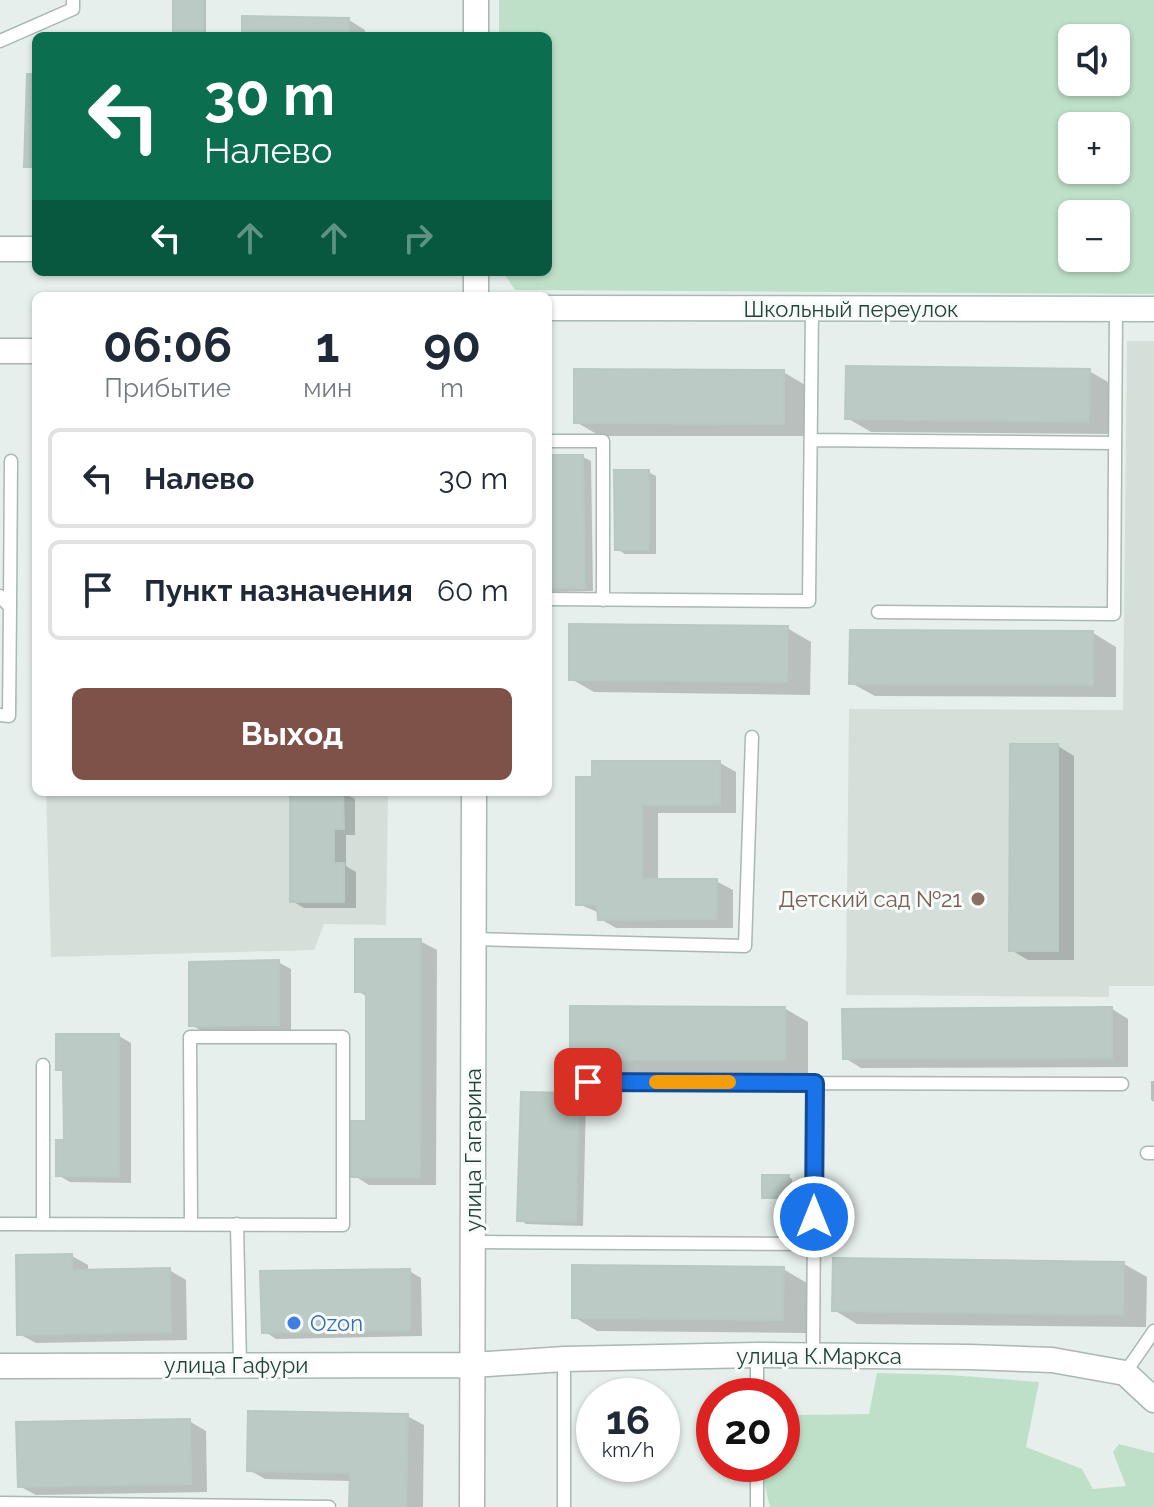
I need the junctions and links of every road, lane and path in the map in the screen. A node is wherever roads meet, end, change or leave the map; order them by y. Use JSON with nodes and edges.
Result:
{"nodes":[{"id":1,"x":73,"y":0,"type":"edge"},
{"id":2,"x":476,"y":0,"type":"edge"},
{"id":3,"x":476,"y":32,"type":"edge"},
{"id":4,"x":0,"y":41,"type":"edge"},
{"id":5,"x":0,"y":249,"type":"edge"},
{"id":6,"x":32,"y":249,"type":"edge"},
{"id":7,"x":552,"y":308,"type":"edge"},
{"id":8,"x":812,"y":309,"type":"junction"},
{"id":9,"x":1116,"y":309,"type":"junction"},
{"id":10,"x":1154,"y":309,"type":"edge"},
{"id":11,"x":0,"y":351,"type":"edge"},
{"id":12,"x":32,"y":351,"type":"edge"},
{"id":13,"x":811,"y":440,"type":"junction"},
{"id":14,"x":552,"y":441,"type":"edge"},
{"id":15,"x":1115,"y":443,"type":"junction"},
{"id":16,"x":11,"y":461,"type":"dead end"},
{"id":17,"x":0,"y":596,"type":"edge"},
{"id":18,"x":552,"y":599,"type":"edge"},
{"id":19,"x":603,"y":600,"type":"junction"},
{"id":20,"x":10,"y":607,"type":"junction"},
{"id":21,"x":878,"y":612,"type":"dead end"},
{"id":22,"x":0,"y":715,"type":"edge"},
{"id":23,"x":752,"y":737,"type":"dead end"},
{"id":24,"x":474,"y":796,"type":"edge"},
{"id":25,"x":474,"y":939,"type":"junction"},
{"id":26,"x":43,"y":1065,"type":"dead end"},
{"id":27,"x":588,"y":1082,"type":"dead end"},
{"id":28,"x":815,"y":1083,"type":"junction"},
{"id":29,"x":1122,"y":1084,"type":"dead end"},
{"id":30,"x":0,"y":1224,"type":"edge"},
{"id":31,"x":43,"y":1224,"type":"junction"},
{"id":32,"x":191,"y":1224,"type":"junction"},
{"id":33,"x":237,"y":1224,"type":"junction"},
{"id":34,"x":473,"y":1242,"type":"junction"},
{"id":35,"x":814,"y":1244,"type":"junction"},
{"id":36,"x":1154,"y":1331,"type":"edge"},
{"id":37,"x":757,"y":1355,"type":"junction"},
{"id":38,"x":813,"y":1356,"type":"junction"},
{"id":39,"x":564,"y":1359,"type":"junction"},
{"id":40,"x":240,"y":1365,"type":"junction"},
{"id":41,"x":473,"y":1365,"type":"junction"},
{"id":42,"x":0,"y":1366,"type":"edge"},
{"id":43,"x":1125,"y":1373,"type":"junction"},
{"id":44,"x":757,"y":1378,"type":"edge"},
{"id":45,"x":1154,"y":1400,"type":"edge"},
{"id":46,"x":757,"y":1482,"type":"edge"},
{"id":47,"x":0,"y":1503,"type":"edge"},
{"id":48,"x":110,"y":1505,"type":"edge"},
{"id":49,"x":329,"y":1507,"type":"edge"},
{"id":50,"x":472,"y":1507,"type":"edge"},
{"id":51,"x":564,"y":1507,"type":"edge"},
{"id":52,"x":757,"y":1507,"type":"edge"}],
"edges":[{"from":1,"to":4,"type":"lane"},
{"from":2,"to":3,"type":"street"},
{"from":5,"to":6,"type":"street"},
{"from":7,"to":8,"type":"street","name":"Школьный переулок"},
{"from":8,"to":9,"type":"street","name":"Школьный переулок"},
{"from":8,"to":13,"type":"lane"},
{"from":9,"to":10,"type":"street","name":"Школьный переулок"},
{"from":9,"to":15,"type":"lane"},
{"from":11,"to":12,"type":"street"},
{"from":13,"to":15,"type":"lane"},
{"from":13,"to":19,"type":"lane"},
{"from":14,"to":19,"type":"lane"},
{"from":15,"to":21,"type":"lane"},
{"from":16,"to":20,"type":"lane"},
{"from":17,"to":20,"type":"lane"},
{"from":18,"to":19,"type":"lane"},
{"from":20,"to":22,"type":"lane"},
{"from":23,"to":25,"type":"lane"},
{"from":24,"to":25,"type":"street","name":"улица Гагарина"},
{"from":25,"to":34,"type":"street","name":"улица Гагарина"},
{"from":26,"to":31,"type":"lane"},
{"from":27,"to":28,"type":"lane"},
{"from":28,"to":29,"type":"lane"},
{"from":28,"to":35,"type":"lane"},
{"from":30,"to":31,"type":"lane"},
{"from":31,"to":32,"type":"lane"},
{"from":32,"to":33,"type":"lane"},
{"from":32,"to":33,"type":"lane"},
{"from":33,"to":40,"type":"lane"},
{"from":34,"to":35,"type":"lane"},
{"from":34,"to":41,"type":"street","name":"улица Гагарина"},
{"from":35,"to":38,"type":"lane"},
{"from":36,"to":43,"type":"lane"},
{"from":37,"to":38,"type":"street","name":"улица К.Маркса"},
{"from":37,"to":39,"type":"street","name":"улица К.Маркса"},
{"from":37,"to":44,"type":"lane"},
{"from":38,"to":43,"type":"street","name":"улица К.Маркса"},
{"from":39,"to":41,"type":"street","name":"улица К.Маркса"},
{"from":39,"to":51,"type":"lane"},
{"from":40,"to":41,"type":"street","name":"улица Гафури"},
{"from":40,"to":42,"type":"street","name":"улица Гафури"},
{"from":41,"to":50,"type":"street","name":"улица Гагарина"},
{"from":43,"to":45,"type":"street"},
{"from":46,"to":52,"type":"lane"},
{"from":47,"to":48,"type":"lane"},
{"from":48,"to":49,"type":"lane"}]}
